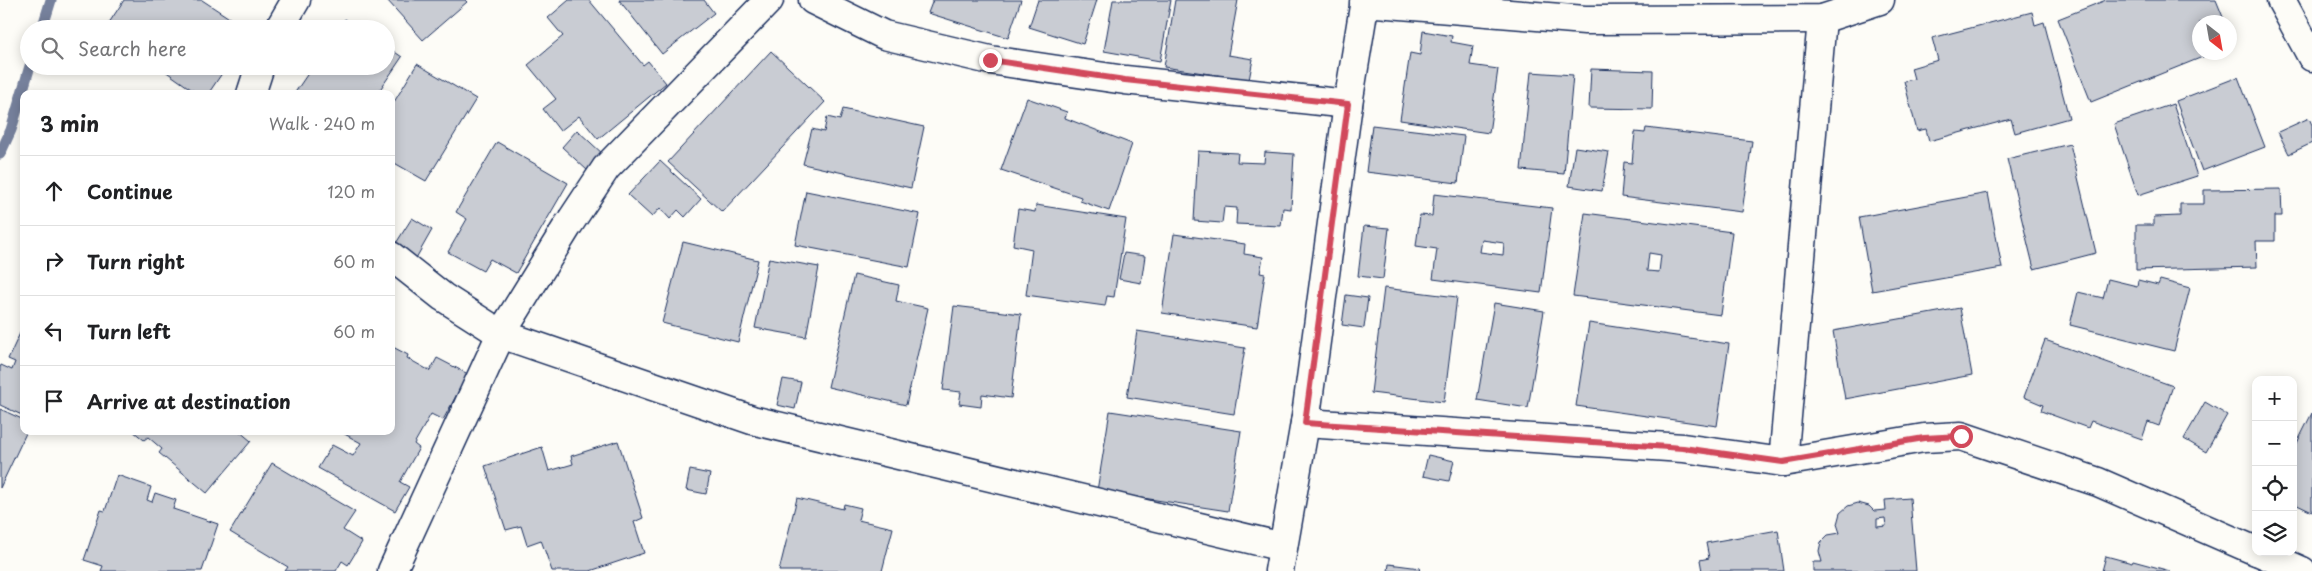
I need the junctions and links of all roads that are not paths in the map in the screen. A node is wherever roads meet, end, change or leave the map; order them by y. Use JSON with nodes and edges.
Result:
{"nodes":[{"id":1,"x":296,"y":0,"type":"edge"},
{"id":2,"x":769,"y":0,"type":"edge"},
{"id":3,"x":813,"y":0,"type":"edge"},
{"id":4,"x":1880,"y":0,"type":"edge"},
{"id":5,"x":2281,"y":0,"type":"edge"},
{"id":6,"x":1365,"y":1,"type":"edge"},
{"id":7,"x":1822,"y":19,"type":"junction"},
{"id":8,"x":284,"y":20,"type":"edge"},
{"id":9,"x":2312,"y":57,"type":"edge"},
{"id":10,"x":257,"y":75,"type":"edge"},
{"id":11,"x":252,"y":90,"type":"edge"},
{"id":12,"x":1348,"y":104,"type":"junction"},
{"id":13,"x":395,"y":259,"type":"edge"},
{"id":14,"x":501,"y":334,"type":"junction"},
{"id":15,"x":1305,"y":423,"type":"junction"},
{"id":16,"x":1783,"y":462,"type":"junction"},
{"id":17,"x":2252,"y":550,"type":"edge"},
{"id":18,"x":2266,"y":556,"type":"edge"},
{"id":19,"x":1281,"y":559,"type":"edge"},
{"id":20,"x":392,"y":571,"type":"edge"},
{"id":21,"x":2302,"y":571,"type":"edge"}],
"edges":[{"from":1,"to":8,"type":"street"},
{"from":2,"to":14,"type":"street"},
{"from":3,"to":12,"type":"street"},
{"from":4,"to":7,"type":"street"},
{"from":5,"to":9,"type":"street"},
{"from":6,"to":7,"type":"street"},
{"from":6,"to":12,"type":"street"},
{"from":7,"to":16,"type":"street"},
{"from":10,"to":11,"type":"street"},
{"from":12,"to":15,"type":"street"},
{"from":13,"to":14,"type":"street"},
{"from":14,"to":19,"type":"street"},
{"from":14,"to":20,"type":"street"},
{"from":15,"to":16,"type":"street"},
{"from":15,"to":19,"type":"street"},
{"from":16,"to":17,"type":"street"},
{"from":18,"to":21,"type":"street"}]}
